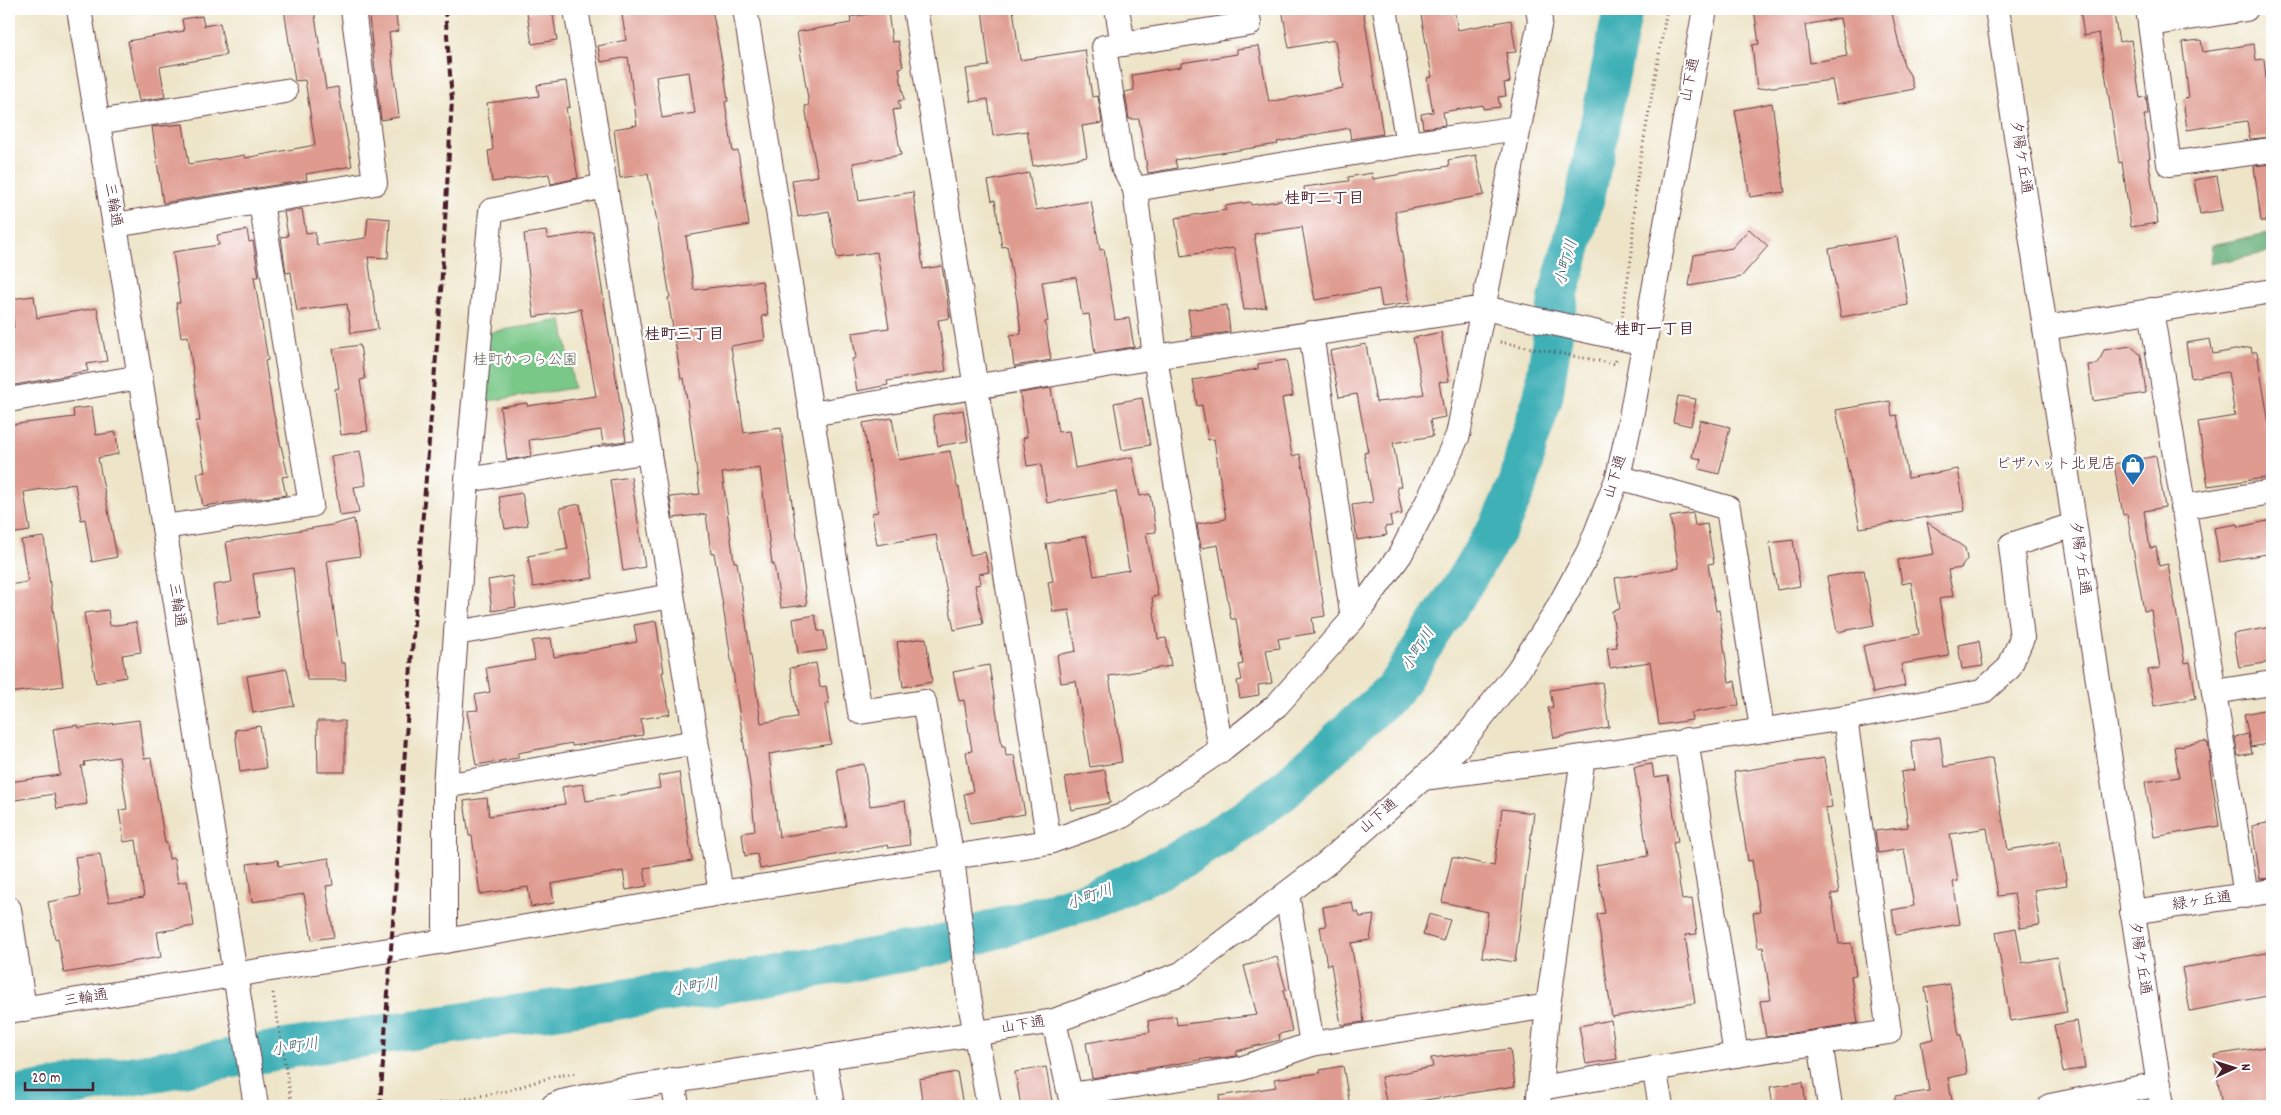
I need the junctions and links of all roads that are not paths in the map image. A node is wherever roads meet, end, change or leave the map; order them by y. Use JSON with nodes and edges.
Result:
{"nodes":[{"id":1,"x":79,"y":9,"type":"edge"},
{"id":2,"x":353,"y":9,"type":"edge"},
{"id":3,"x":576,"y":9,"type":"edge"},
{"id":4,"x":745,"y":9,"type":"edge"},
{"id":5,"x":915,"y":9,"type":"edge"},
{"id":6,"x":1117,"y":9,"type":"edge"},
{"id":7,"x":1247,"y":9,"type":"edge"},
{"id":8,"x":1386,"y":9,"type":"edge"},
{"id":9,"x":1538,"y":9,"type":"edge"},
{"id":10,"x":1705,"y":9,"type":"edge"},
{"id":11,"x":1997,"y":9,"type":"edge"},
{"id":12,"x":2246,"y":9,"type":"edge"},
{"id":13,"x":2150,"y":16,"type":"edge"},
{"id":14,"x":1123,"y":44,"type":"junction"},
{"id":15,"x":285,"y":91,"type":"dead end"},
{"id":16,"x":98,"y":122,"type":"junction"},
{"id":17,"x":1518,"y":128,"type":"junction"},
{"id":18,"x":1408,"y":144,"type":"junction"},
{"id":19,"x":2272,"y":150,"type":"edge"},
{"id":20,"x":604,"y":186,"type":"junction"},
{"id":21,"x":1135,"y":189,"type":"junction"},
{"id":22,"x":262,"y":203,"type":"junction"},
{"id":23,"x":115,"y":225,"type":"junction"},
{"id":24,"x":2272,"y":291,"type":"edge"},
{"id":25,"x":1484,"y":308,"type":"junction"},
{"id":26,"x":2151,"y":310,"type":"junction"},
{"id":27,"x":2045,"y":328,"type":"junction"},
{"id":28,"x":1311,"y":333,"type":"junction"},
{"id":29,"x":1644,"y":343,"type":"junction"},
{"id":30,"x":1155,"y":357,"type":"junction"},
{"id":31,"x":140,"y":377,"type":"junction"},
{"id":32,"x":977,"y":386,"type":"junction"},
{"id":33,"x":9,"y":400,"type":"edge"},
{"id":34,"x":811,"y":414,"type":"junction"},
{"id":35,"x":649,"y":451,"type":"junction"},
{"id":36,"x":1618,"y":477,"type":"junction"},
{"id":37,"x":467,"y":480,"type":"junction"},
{"id":38,"x":2272,"y":492,"type":"edge"},
{"id":39,"x":2182,"y":507,"type":"junction"},
{"id":40,"x":2074,"y":524,"type":"junction"},
{"id":41,"x":164,"y":527,"type":"junction"},
{"id":42,"x":672,"y":596,"type":"junction"},
{"id":43,"x":1353,"y":619,"type":"junction"},
{"id":44,"x":456,"y":633,"type":"junction"},
{"id":45,"x":2272,"y":683,"type":"edge"},
{"id":46,"x":2214,"y":692,"type":"junction"},
{"id":47,"x":1845,"y":718,"type":"junction"},
{"id":48,"x":1762,"y":730,"type":"junction"},
{"id":49,"x":1686,"y":740,"type":"junction"},
{"id":50,"x":696,"y":742,"type":"junction"},
{"id":51,"x":1221,"y":750,"type":"junction"},
{"id":52,"x":1583,"y":757,"type":"junction"},
{"id":53,"x":1423,"y":778,"type":"junction"},
{"id":54,"x":445,"y":786,"type":"junction"},
{"id":55,"x":1049,"y":842,"type":"junction"},
{"id":56,"x":952,"y":858,"type":"junction"},
{"id":57,"x":2272,"y":891,"type":"edge"},
{"id":58,"x":721,"y":894,"type":"junction"},
{"id":59,"x":1288,"y":894,"type":"junction"},
{"id":60,"x":2246,"y":896,"type":"junction"},
{"id":61,"x":9,"y":909,"type":"edge"},
{"id":62,"x":2132,"y":912,"type":"junction"},
{"id":63,"x":445,"y":941,"type":"junction"},
{"id":64,"x":234,"y":975,"type":"junction"},
{"id":65,"x":1548,"y":1006,"type":"junction"},
{"id":66,"x":17,"y":1010,"type":"edge"},
{"id":67,"x":1054,"y":1022,"type":"junction"},
{"id":68,"x":976,"y":1033,"type":"junction"},
{"id":69,"x":1820,"y":1042,"type":"junction"},
{"id":70,"x":1312,"y":1044,"type":"junction"},
{"id":71,"x":1736,"y":1055,"type":"junction"},
{"id":72,"x":824,"y":1058,"type":"junction"},
{"id":73,"x":1654,"y":1068,"type":"junction"},
{"id":74,"x":673,"y":1080,"type":"junction"},
{"id":75,"x":2161,"y":1095,"type":"edge"},
{"id":76,"x":1539,"y":1097,"type":"edge"},
{"id":77,"x":256,"y":1106,"type":"edge"},
{"id":78,"x":553,"y":1106,"type":"edge"},
{"id":79,"x":677,"y":1106,"type":"edge"},
{"id":80,"x":832,"y":1106,"type":"edge"},
{"id":81,"x":989,"y":1106,"type":"edge"},
{"id":82,"x":1661,"y":1106,"type":"edge"},
{"id":83,"x":1830,"y":1106,"type":"edge"},
{"id":84,"x":2050,"y":1106,"type":"edge"}],
"edges":[{"from":1,"to":16,"type":"street","name":"三輪通"},
{"from":2,"to":22,"type":"street"},
{"from":3,"to":20,"type":"street"},
{"from":4,"to":34,"type":"street"},
{"from":5,"to":32,"type":"street"},
{"from":6,"to":14,"type":"street"},
{"from":7,"to":14,"type":"street"},
{"from":8,"to":18,"type":"street"},
{"from":9,"to":17,"type":"street"},
{"from":10,"to":29,"type":"street","name":"山下通"},
{"from":11,"to":27,"type":"street","name":"夕陽ケ丘通"},
{"from":12,"to":13,"type":"street"},
{"from":13,"to":19,"type":"street"},
{"from":14,"to":21,"type":"street"},
{"from":15,"to":16,"type":"street"},
{"from":16,"to":23,"type":"street","name":"三輪通"},
{"from":17,"to":18,"type":"street"},
{"from":17,"to":25,"type":"street"},
{"from":18,"to":21,"type":"street"},
{"from":20,"to":35,"type":"street"},
{"from":20,"to":37,"type":"street"},
{"from":21,"to":30,"type":"street"},
{"from":22,"to":23,"type":"street"},
{"from":22,"to":41,"type":"street"},
{"from":23,"to":31,"type":"street","name":"三輪通"},
{"from":24,"to":26,"type":"street"},
{"from":25,"to":28,"type":"street"},
{"from":25,"to":29,"type":"street"},
{"from":25,"to":43,"type":"street"},
{"from":26,"to":27,"type":"street"},
{"from":26,"to":39,"type":"street"},
{"from":27,"to":40,"type":"street","name":"夕陽ケ丘通"},
{"from":28,"to":30,"type":"street"},
{"from":28,"to":43,"type":"street"},
{"from":29,"to":36,"type":"street","name":"山下通"},
{"from":30,"to":32,"type":"street"},
{"from":30,"to":51,"type":"street"},
{"from":31,"to":33,"type":"street"},
{"from":31,"to":41,"type":"street","name":"三輪通"},
{"from":32,"to":34,"type":"street"},
{"from":32,"to":55,"type":"street"},
{"from":34,"to":56,"type":"street"},
{"from":35,"to":37,"type":"street"},
{"from":35,"to":42,"type":"street"},
{"from":36,"to":48,"type":"street"},
{"from":36,"to":53,"type":"street","name":"山下通"},
{"from":37,"to":44,"type":"street"},
{"from":38,"to":39,"type":"street"},
{"from":39,"to":46,"type":"street"},
{"from":40,"to":47,"type":"street"},
{"from":40,"to":62,"type":"street","name":"夕陽ケ丘通"},
{"from":41,"to":64,"type":"street","name":"三輪通"},
{"from":42,"to":44,"type":"street"},
{"from":42,"to":50,"type":"street"},
{"from":43,"to":51,"type":"street"},
{"from":44,"to":54,"type":"street"},
{"from":45,"to":46,"type":"street"},
{"from":46,"to":60,"type":"street"},
{"from":47,"to":48,"type":"street"},
{"from":47,"to":69,"type":"street"},
{"from":48,"to":49,"type":"street"},
{"from":49,"to":52,"type":"street"},
{"from":49,"to":71,"type":"street"},
{"from":50,"to":54,"type":"street"},
{"from":50,"to":58,"type":"street"},
{"from":51,"to":55,"type":"street"},
{"from":52,"to":53,"type":"street"},
{"from":52,"to":65,"type":"street"},
{"from":53,"to":59,"type":"street","name":"山下通"},
{"from":54,"to":63,"type":"street"},
{"from":55,"to":56,"type":"street"},
{"from":56,"to":58,"type":"street"},
{"from":56,"to":68,"type":"street"},
{"from":57,"to":60,"type":"street","name":"緑ヶ丘通"},
{"from":58,"to":63,"type":"street"},
{"from":59,"to":67,"type":"street","name":"山下通"},
{"from":59,"to":70,"type":"street"},
{"from":60,"to":62,"type":"street","name":"緑ヶ丘通"},
{"from":61,"to":66,"type":"street"},
{"from":62,"to":75,"type":"street","name":"夕陽ケ丘通"},
{"from":63,"to":64,"type":"street"},
{"from":64,"to":66,"type":"street","name":"三輪通"},
{"from":64,"to":77,"type":"street"},
{"from":65,"to":70,"type":"street"},
{"from":65,"to":76,"type":"street"},
{"from":67,"to":68,"type":"street","name":"山下通"},
{"from":67,"to":70,"type":"street"},
{"from":68,"to":72,"type":"street","name":"山下通"},
{"from":68,"to":81,"type":"street"},
{"from":69,"to":71,"type":"street"},
{"from":69,"to":83,"type":"street"},
{"from":71,"to":73,"type":"street"},
{"from":72,"to":74,"type":"street","name":"山下通"},
{"from":72,"to":80,"type":"street"},
{"from":73,"to":76,"type":"street"},
{"from":73,"to":82,"type":"street"},
{"from":74,"to":78,"type":"street","name":"山下通"},
{"from":74,"to":79,"type":"street"},
{"from":75,"to":84,"type":"street"}]}
